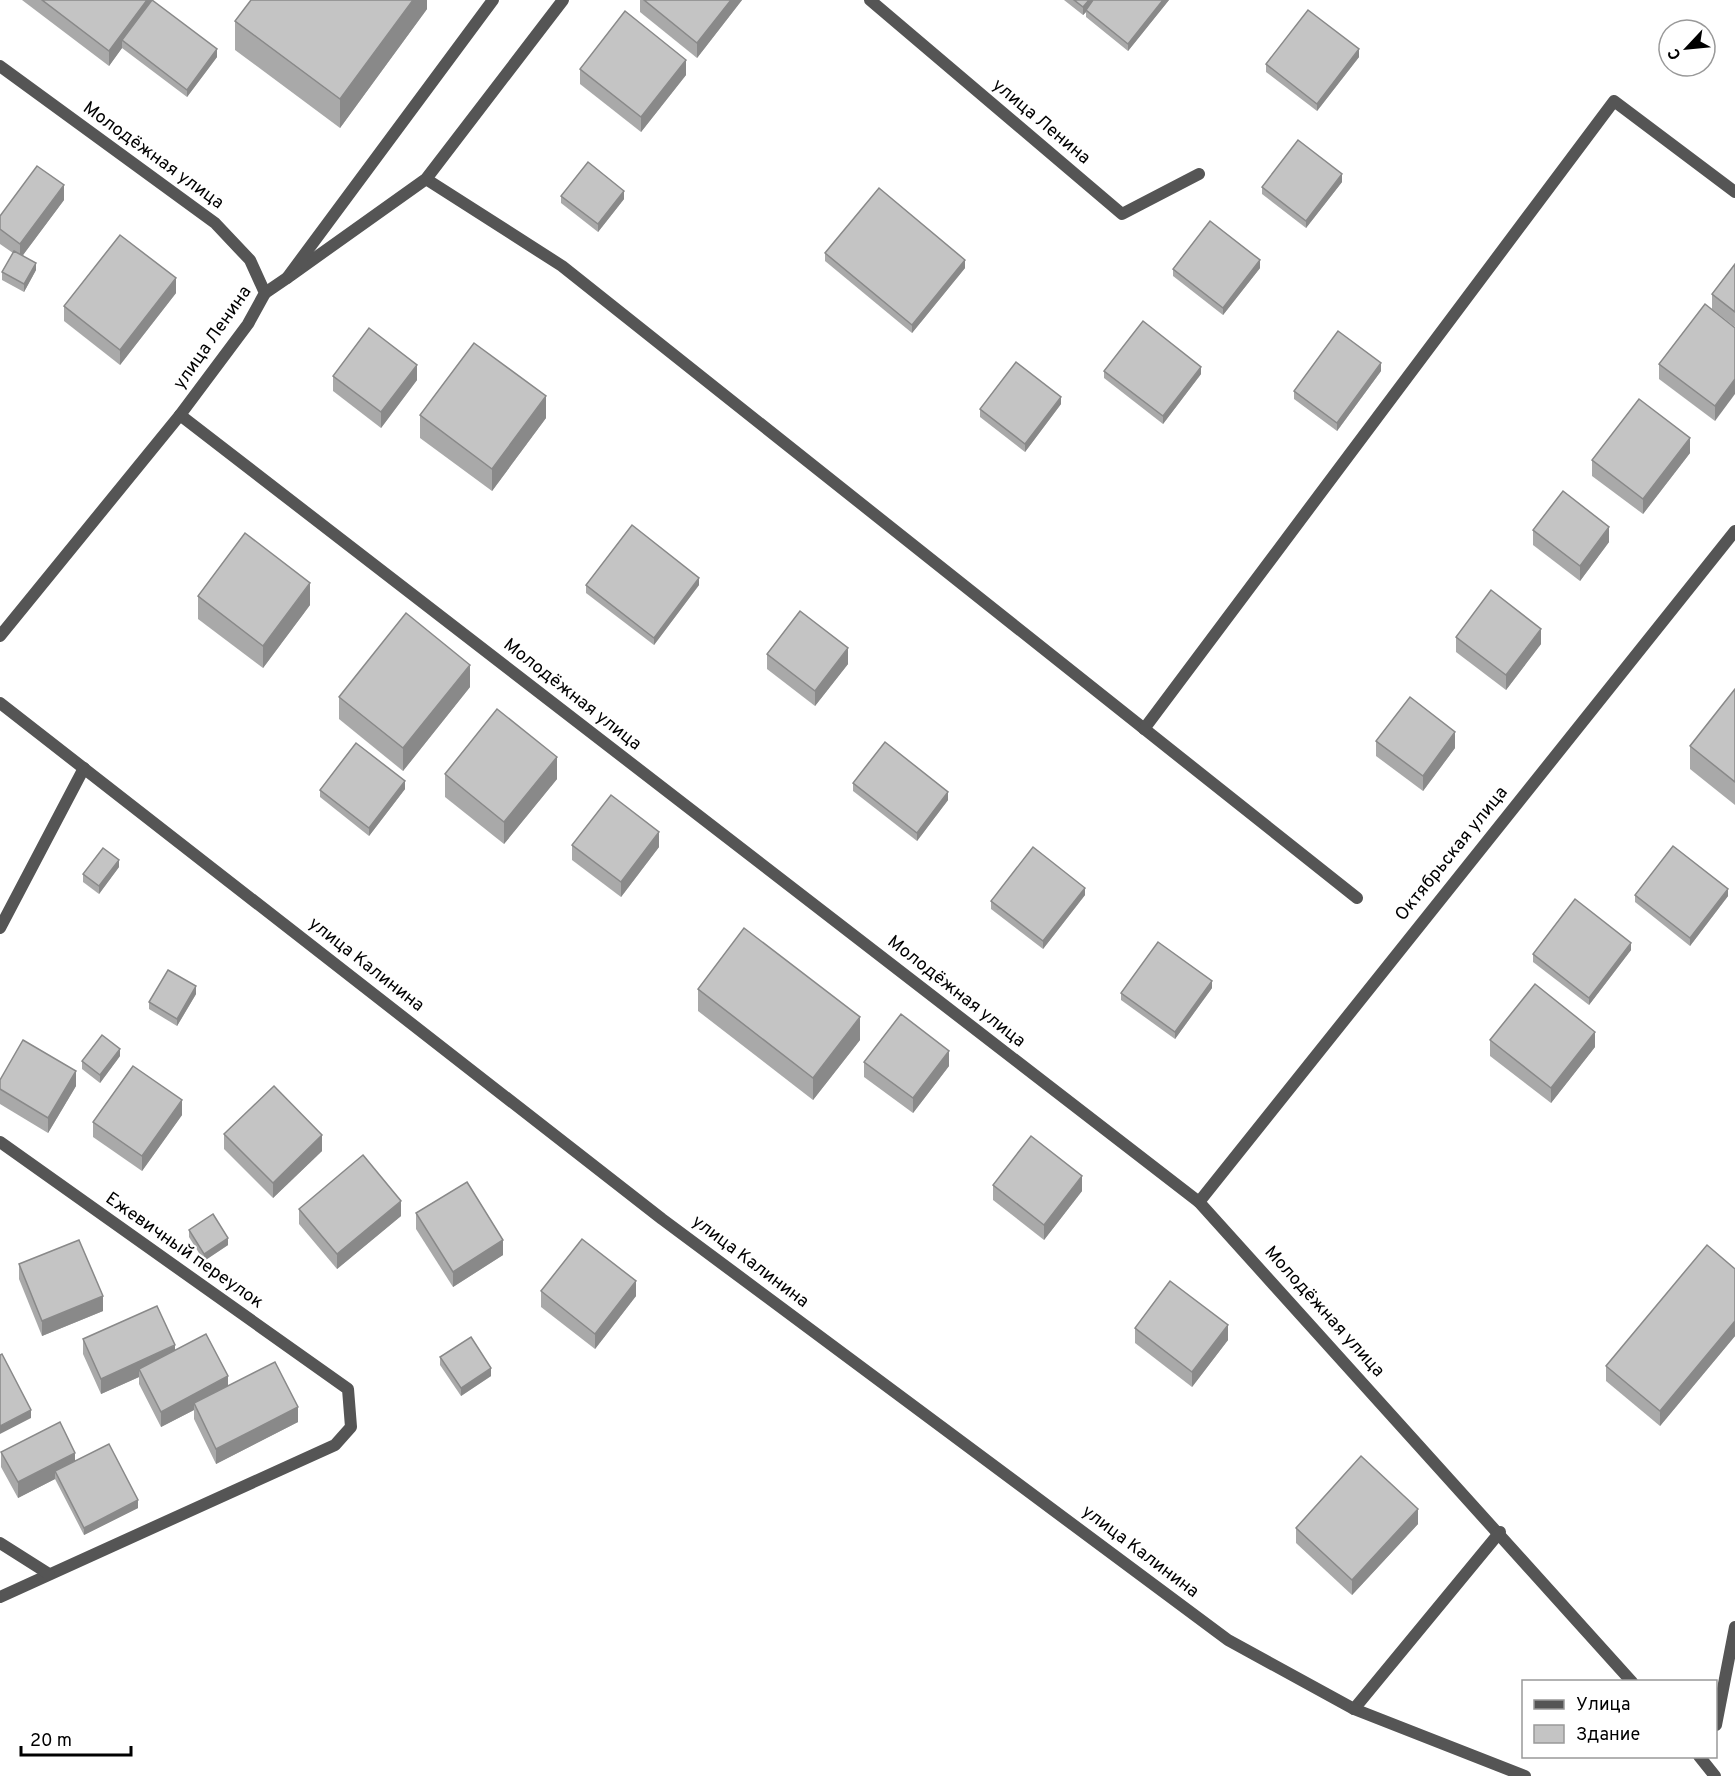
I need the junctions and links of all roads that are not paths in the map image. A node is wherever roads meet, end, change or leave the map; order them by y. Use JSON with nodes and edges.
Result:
{"nodes":[{"id":1,"x":493,"y":0,"type":"edge"},
{"id":2,"x":563,"y":0,"type":"edge"},
{"id":3,"x":870,"y":0,"type":"edge"},
{"id":4,"x":0,"y":66,"type":"edge"},
{"id":5,"x":1199,"y":174,"type":"dead end"},
{"id":6,"x":426,"y":179,"type":"junction"},
{"id":7,"x":1735,"y":192,"type":"edge"},
{"id":8,"x":287,"y":278,"type":"junction"},
{"id":9,"x":265,"y":293,"type":"junction"},
{"id":10,"x":180,"y":416,"type":"junction"},
{"id":11,"x":1735,"y":531,"type":"edge"},
{"id":12,"x":0,"y":636,"type":"edge"},
{"id":13,"x":0,"y":703,"type":"edge"},
{"id":14,"x":1144,"y":729,"type":"junction"},
{"id":15,"x":84,"y":768,"type":"junction"},
{"id":16,"x":1357,"y":898,"type":"dead end"},
{"id":17,"x":0,"y":928,"type":"edge"},
{"id":18,"x":0,"y":1142,"type":"edge"},
{"id":19,"x":1199,"y":1202,"type":"junction"},
{"id":20,"x":1500,"y":1532,"type":"junction"},
{"id":21,"x":0,"y":1543,"type":"edge"},
{"id":22,"x":49,"y":1574,"type":"junction"},
{"id":23,"x":0,"y":1597,"type":"edge"},
{"id":24,"x":1735,"y":1627,"type":"edge"},
{"id":25,"x":1630,"y":1680,"type":"edge"},
{"id":26,"x":1354,"y":1709,"type":"junction"},
{"id":27,"x":1717,"y":1720,"type":"edge"},
{"id":28,"x":1525,"y":1776,"type":"edge"}],
"edges":[{"from":1,"to":8,"type":"street","name":"улица Ленина"},
{"from":2,"to":6,"type":"street"},
{"from":3,"to":5,"type":"street","name":"улица Ленина"},
{"from":4,"to":9,"type":"street","name":"Молодёжная улица"},
{"from":6,"to":8,"type":"street"},
{"from":6,"to":14,"type":"street"},
{"from":7,"to":14,"type":"street"},
{"from":8,"to":9,"type":"street","name":"улица Ленина"},
{"from":9,"to":10,"type":"street","name":"улица Ленина"},
{"from":10,"to":12,"type":"street","name":"улица Ленина"},
{"from":10,"to":19,"type":"street","name":"Молодёжная улица"},
{"from":11,"to":19,"type":"street","name":"Октябрьская улица"},
{"from":13,"to":15,"type":"street","name":"улица Калинина"},
{"from":14,"to":16,"type":"street"},
{"from":15,"to":17,"type":"street"},
{"from":15,"to":26,"type":"street","name":"улица Калинина"},
{"from":18,"to":22,"type":"street","name":"Ежевичный переулок"},
{"from":19,"to":20,"type":"street","name":"Молодёжная улица"},
{"from":20,"to":25,"type":"street","name":"Молодёжная улица"},
{"from":20,"to":26,"type":"street"},
{"from":21,"to":22,"type":"street"},
{"from":22,"to":23,"type":"street"},
{"from":24,"to":27,"type":"street"},
{"from":26,"to":28,"type":"street","name":"улица Калинина"}]}
